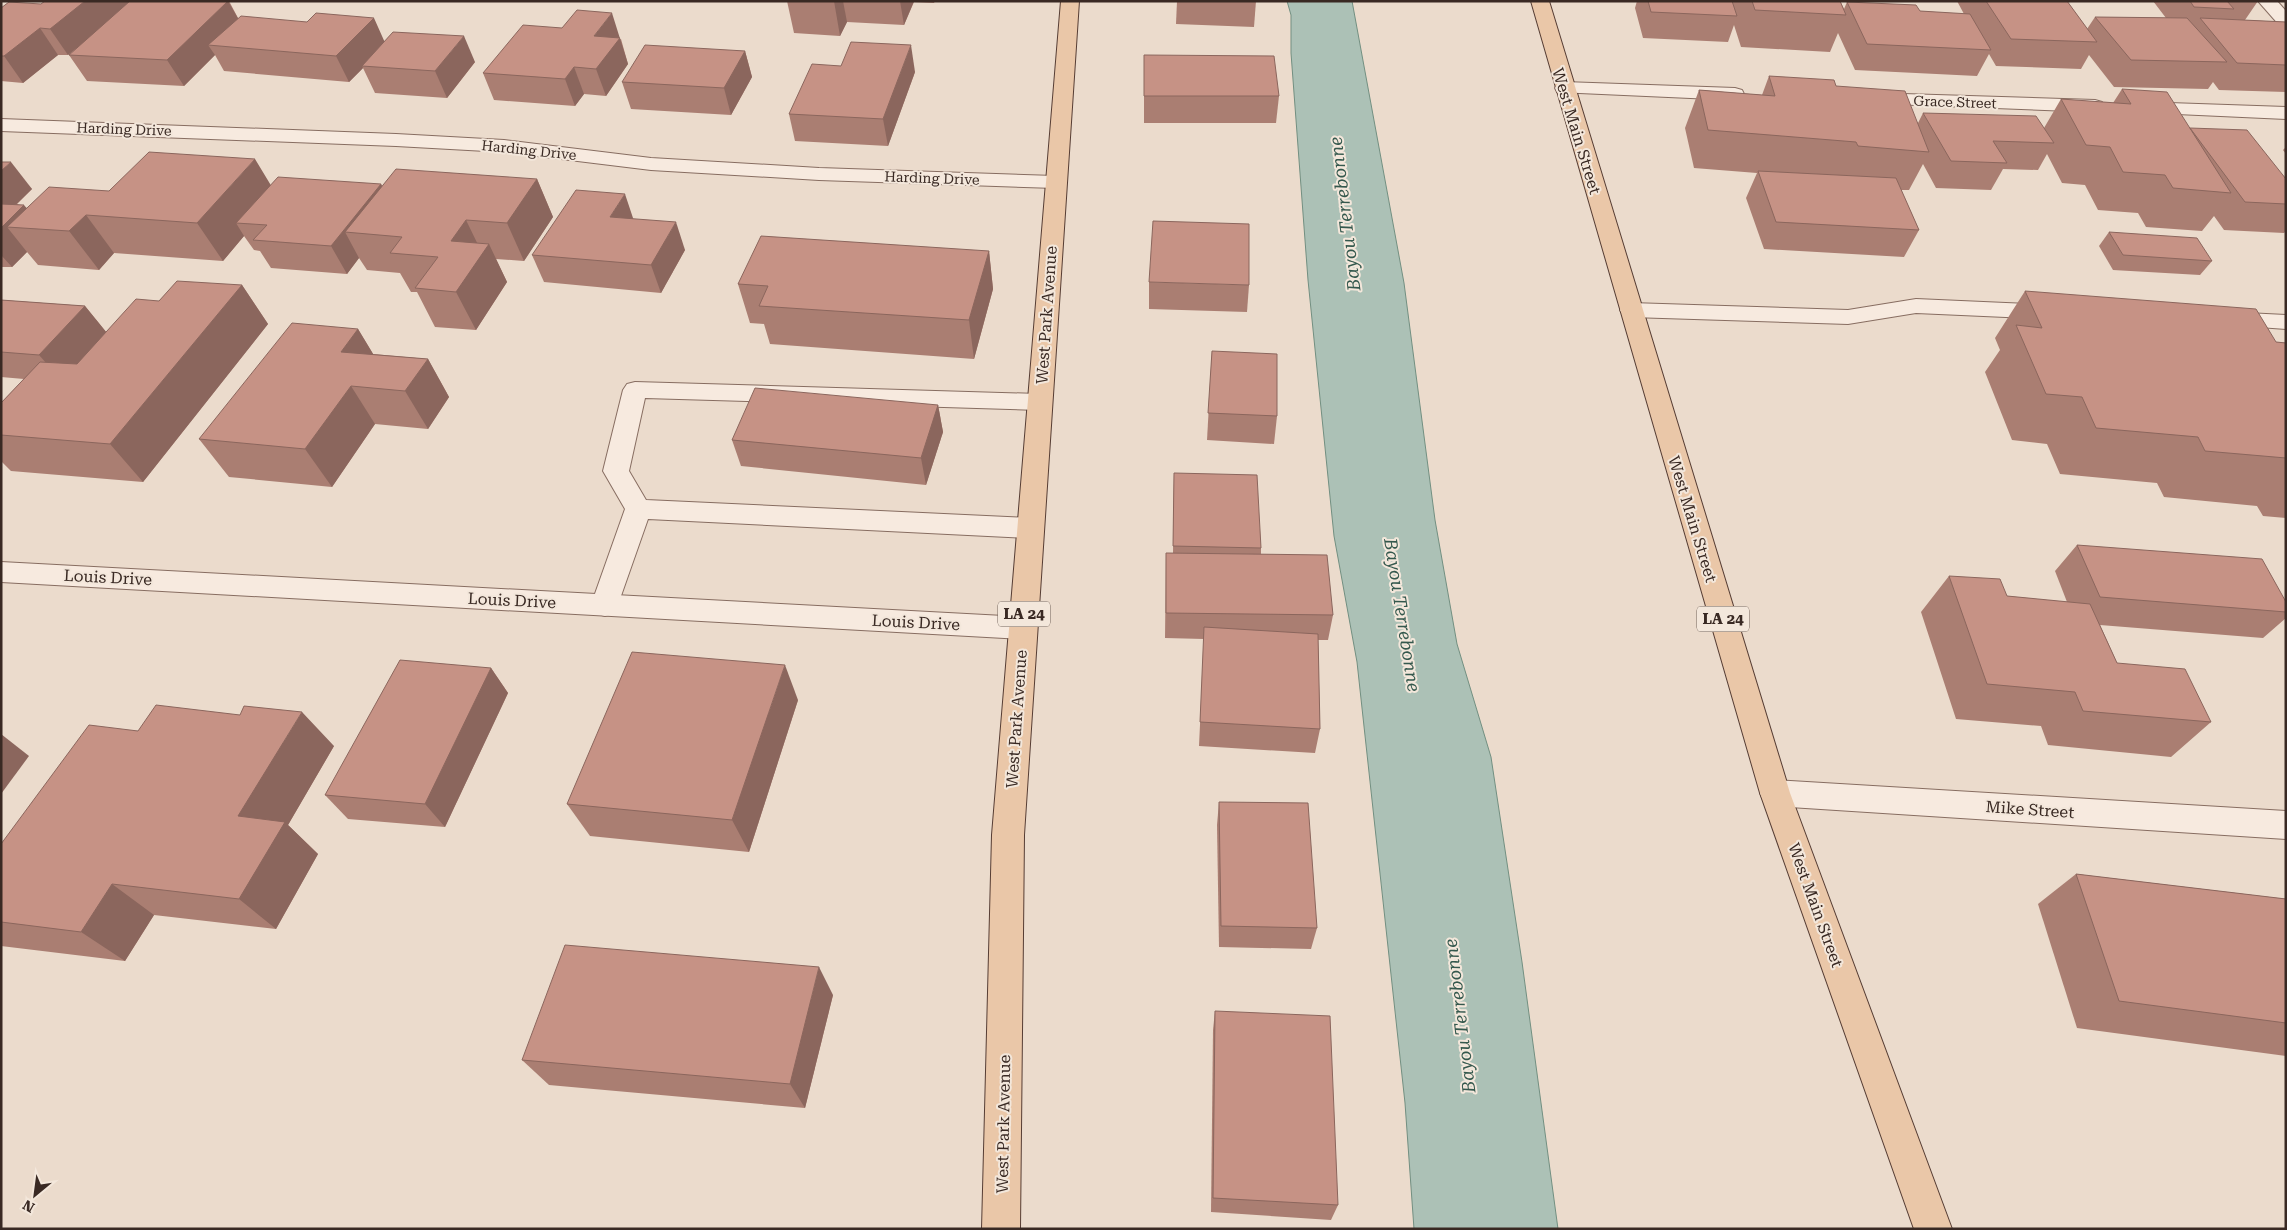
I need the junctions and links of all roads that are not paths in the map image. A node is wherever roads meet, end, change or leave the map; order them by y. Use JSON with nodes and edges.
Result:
{"nodes":[{"id":1,"x":1070,"y":1,"type":"edge"},
{"id":2,"x":1540,"y":1,"type":"edge"},
{"id":3,"x":2267,"y":1,"type":"edge"},
{"id":4,"x":2286,"y":22,"type":"edge"},
{"id":5,"x":1564,"y":88,"type":"junction"},
{"id":6,"x":1754,"y":95,"type":"edge"},
{"id":7,"x":1852,"y":98,"type":"edge"},
{"id":8,"x":2286,"y":113,"type":"edge"},
{"id":9,"x":1,"y":125,"type":"edge"},
{"id":10,"x":1055,"y":182,"type":"junction"},
{"id":11,"x":1631,"y":310,"type":"junction"},
{"id":12,"x":2074,"y":313,"type":"edge"},
{"id":13,"x":2203,"y":318,"type":"edge"},
{"id":14,"x":2253,"y":321,"type":"junction"},
{"id":15,"x":2286,"y":322,"type":"edge"},
{"id":16,"x":2269,"y":344,"type":"edge"},
{"id":17,"x":1039,"y":402,"type":"junction"},
{"id":18,"x":638,"y":509,"type":"junction"},
{"id":19,"x":1030,"y":528,"type":"junction"},
{"id":20,"x":1,"y":572,"type":"edge"},
{"id":21,"x":605,"y":605,"type":"junction"},
{"id":22,"x":1023,"y":628,"type":"junction"},
{"id":23,"x":1775,"y":792,"type":"junction"},
{"id":24,"x":2286,"y":825,"type":"edge"},
{"id":25,"x":1001,"y":1229,"type":"edge"},
{"id":26,"x":1933,"y":1229,"type":"edge"}],
"edges":[{"from":1,"to":10,"type":"main road","name":"West Park Avenue","number":"LA 24"},
{"from":2,"to":5,"type":"main road","name":"West Main Street","number":"LA 24"},
{"from":3,"to":4,"type":"street"},
{"from":5,"to":6,"type":"street"},
{"from":5,"to":11,"type":"main road","name":"West Main Street","number":"LA 24"},
{"from":7,"to":8,"type":"street","name":"Grace Street"},
{"from":9,"to":10,"type":"street","name":"Harding Drive"},
{"from":10,"to":17,"type":"main road","name":"West Park Avenue","number":"LA 24"},
{"from":11,"to":12,"type":"street"},
{"from":11,"to":23,"type":"main road","name":"West Main Street","number":"LA 24"},
{"from":13,"to":14,"type":"street"},
{"from":14,"to":15,"type":"street"},
{"from":14,"to":16,"type":"street"},
{"from":17,"to":18,"type":"street"},
{"from":17,"to":19,"type":"main road","name":"West Park Avenue","number":"LA 24"},
{"from":18,"to":19,"type":"street"},
{"from":18,"to":21,"type":"street"},
{"from":19,"to":22,"type":"main road","name":"West Park Avenue","number":"LA 24"},
{"from":20,"to":21,"type":"street","name":"Louis Drive"},
{"from":21,"to":22,"type":"street","name":"Louis Drive"},
{"from":22,"to":25,"type":"main road","name":"West Park Avenue","number":"LA 24"},
{"from":23,"to":24,"type":"street","name":"Mike Street"},
{"from":23,"to":26,"type":"main road","name":"West Main Street","number":"LA 24"}]}
